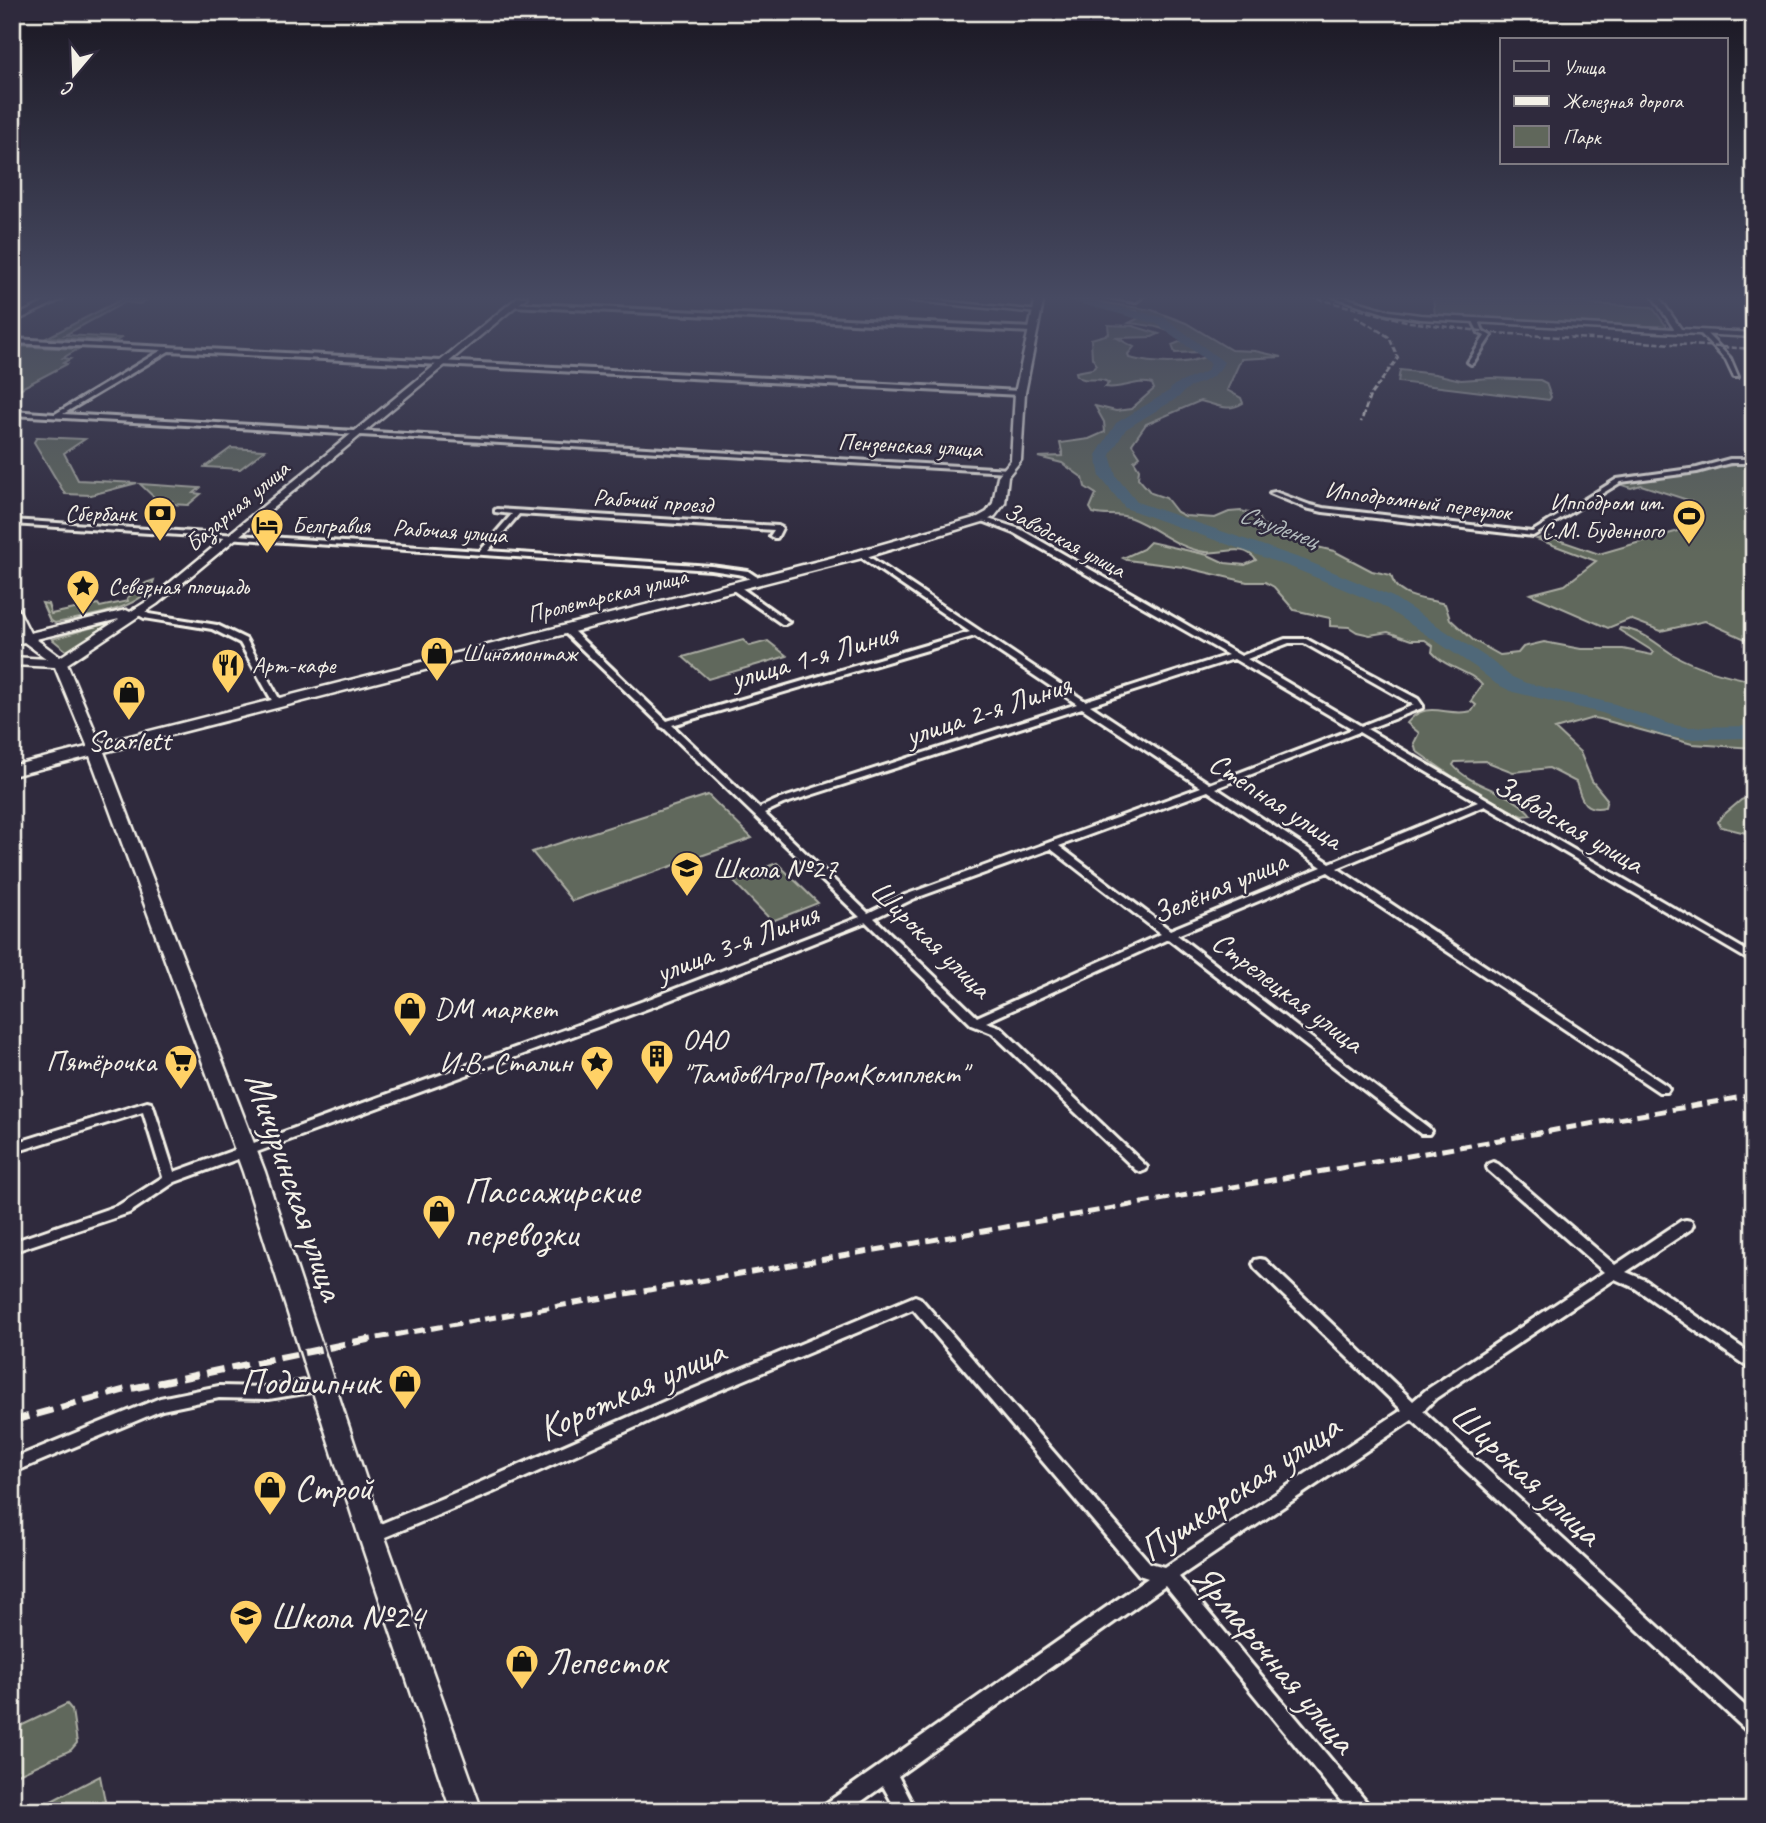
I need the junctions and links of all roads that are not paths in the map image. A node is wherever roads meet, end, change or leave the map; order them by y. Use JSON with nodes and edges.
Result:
{"nodes":[{"id":1,"x":112,"y":382,"type":"edge"},
{"id":2,"x":420,"y":382,"type":"edge"},
{"id":3,"x":810,"y":382,"type":"edge"},
{"id":4,"x":1022,"y":382,"type":"edge"},
{"id":5,"x":1020,"y":393,"type":"junction"},
{"id":6,"x":12,"y":413,"type":"edge"},
{"id":7,"x":57,"y":415,"type":"junction"},
{"id":8,"x":359,"y":432,"type":"junction"},
{"id":9,"x":1754,"y":461,"type":"edge"},
{"id":10,"x":1008,"y":470,"type":"junction"},
{"id":11,"x":1273,"y":493,"type":"dead end"},
{"id":12,"x":497,"y":511,"type":"dead end"},
{"id":13,"x":517,"y":512,"type":"junction"},
{"id":14,"x":982,"y":519,"type":"junction"},
{"id":15,"x":12,"y":522,"type":"edge"},
{"id":16,"x":234,"y":536,"type":"junction"},
{"id":17,"x":774,"y":536,"type":"dead end"},
{"id":18,"x":483,"y":552,"type":"junction"},
{"id":19,"x":862,"y":554,"type":"junction"},
{"id":20,"x":757,"y":580,"type":"junction"},
{"id":21,"x":733,"y":586,"type":"junction"},
{"id":22,"x":12,"y":609,"type":"edge"},
{"id":23,"x":138,"y":611,"type":"junction"},
{"id":24,"x":785,"y":622,"type":"dead end"},
{"id":25,"x":566,"y":629,"type":"junction"},
{"id":26,"x":976,"y":633,"type":"junction"},
{"id":27,"x":27,"y":638,"type":"junction"},
{"id":28,"x":12,"y":641,"type":"edge"},
{"id":29,"x":1237,"y":658,"type":"junction"},
{"id":30,"x":12,"y":661,"type":"edge"},
{"id":31,"x":60,"y":663,"type":"junction"},
{"id":32,"x":277,"y":702,"type":"junction"},
{"id":33,"x":1084,"y":704,"type":"junction"},
{"id":34,"x":664,"y":724,"type":"junction"},
{"id":35,"x":1361,"y":730,"type":"junction"},
{"id":36,"x":96,"y":750,"type":"junction"},
{"id":37,"x":12,"y":771,"type":"edge"},
{"id":38,"x":1210,"y":787,"type":"junction"},
{"id":39,"x":1484,"y":803,"type":"junction"},
{"id":40,"x":759,"y":813,"type":"junction"},
{"id":41,"x":1052,"y":845,"type":"junction"},
{"id":42,"x":1330,"y":866,"type":"junction"},
{"id":43,"x":867,"y":916,"type":"junction"},
{"id":44,"x":1170,"y":934,"type":"junction"},
{"id":45,"x":1754,"y":960,"type":"edge"},
{"id":46,"x":976,"y":1022,"type":"junction"},
{"id":47,"x":1663,"y":1089,"type":"dead end"},
{"id":48,"x":1425,"y":1131,"type":"dead end"},
{"id":49,"x":12,"y":1149,"type":"edge"},
{"id":50,"x":246,"y":1152,"type":"junction"},
{"id":51,"x":1141,"y":1167,"type":"dead end"},
{"id":52,"x":1493,"y":1167,"type":"dead end"},
{"id":53,"x":170,"y":1179,"type":"junction"},
{"id":54,"x":1686,"y":1225,"type":"dead end"},
{"id":55,"x":12,"y":1247,"type":"edge"},
{"id":56,"x":1260,"y":1265,"type":"dead end"},
{"id":57,"x":1613,"y":1272,"type":"junction"},
{"id":58,"x":915,"y":1301,"type":"joint"},
{"id":59,"x":1754,"y":1364,"type":"edge"},
{"id":60,"x":323,"y":1384,"type":"junction"},
{"id":61,"x":1413,"y":1411,"type":"junction"},
{"id":62,"x":12,"y":1466,"type":"edge"},
{"id":63,"x":372,"y":1535,"type":"junction"},
{"id":64,"x":1167,"y":1575,"type":"junction"},
{"id":65,"x":1754,"y":1726,"type":"edge"},
{"id":66,"x":886,"y":1773,"type":"junction"},
{"id":67,"x":467,"y":1811,"type":"edge"},
{"id":68,"x":832,"y":1811,"type":"edge"},
{"id":69,"x":907,"y":1811,"type":"edge"},
{"id":70,"x":1361,"y":1811,"type":"edge"}],
"edges":[{"from":1,"to":7,"type":"street"},
{"from":2,"to":8,"type":"main road","name":"Базарная улица"},
{"from":3,"to":5,"type":"street"},
{"from":4,"to":5,"type":"main road"},
{"from":5,"to":10,"type":"main road"},
{"from":6,"to":7,"type":"street","name":"Пензенская улица"},
{"from":7,"to":8,"type":"street","name":"Пензенская улица"},
{"from":8,"to":10,"type":"street","name":"Пензенская улица"},
{"from":8,"to":16,"type":"main road","name":"Базарная улица"},
{"from":9,"to":11,"type":"street","name":"Ипподромный переулок"},
{"from":10,"to":14,"type":"main road"},
{"from":12,"to":13,"type":"street","name":"Рабочий проезд"},
{"from":13,"to":17,"type":"street","name":"Рабочий проезд"},
{"from":13,"to":18,"type":"street"},
{"from":14,"to":19,"type":"main road","name":"Пролетарская улица"},
{"from":14,"to":29,"type":"street","name":"Заводская улица"},
{"from":15,"to":16,"type":"street","name":"Рабочая улица"},
{"from":16,"to":18,"type":"street","name":"Рабочая улица"},
{"from":16,"to":23,"type":"main road","name":"Базарная улица"},
{"from":18,"to":20,"type":"street","name":"Рабочая улица"},
{"from":19,"to":20,"type":"main road","name":"Пролетарская улица"},
{"from":19,"to":26,"type":"street","name":"Степная улица"},
{"from":20,"to":21,"type":"main road","name":"Пролетарская улица"},
{"from":21,"to":24,"type":"street"},
{"from":21,"to":25,"type":"main road","name":"Пролетарская улица"},
{"from":22,"to":27,"type":"main road"},
{"from":23,"to":27,"type":"main road"},
{"from":23,"to":31,"type":"main road","name":"Базарная улица"},
{"from":23,"to":32,"type":"street"},
{"from":25,"to":32,"type":"main road","name":"Пролетарская улица"},
{"from":25,"to":34,"type":"street","name":"Широкая улица"},
{"from":26,"to":33,"type":"street","name":"Степная улица"},
{"from":26,"to":34,"type":"street","name":"улица 1-я Линия"},
{"from":27,"to":28,"type":"main road"},
{"from":27,"to":31,"type":"main road"},
{"from":29,"to":33,"type":"street","name":"улица 2-я Линия"},
{"from":29,"to":35,"type":"street","name":"Заводская улица"},
{"from":29,"to":35,"type":"street"},
{"from":30,"to":31,"type":"main road"},
{"from":31,"to":36,"type":"main road","name":"Мичуринская улица"},
{"from":32,"to":36,"type":"main road","name":"Пролетарская улица"},
{"from":33,"to":38,"type":"street","name":"Степная улица"},
{"from":33,"to":40,"type":"street","name":"улица 2-я Линия"},
{"from":34,"to":40,"type":"street","name":"Широкая улица"},
{"from":35,"to":38,"type":"street","name":"улица 3-я Линия"},
{"from":35,"to":39,"type":"street","name":"Заводская улица"},
{"from":36,"to":37,"type":"main road","name":"Пролетарская улица"},
{"from":36,"to":50,"type":"main road","name":"Мичуринская улица"},
{"from":38,"to":41,"type":"street","name":"улица 3-я Линия"},
{"from":38,"to":42,"type":"street","name":"Степная улица"},
{"from":39,"to":42,"type":"street","name":"Зелёная улица"},
{"from":39,"to":45,"type":"street","name":"Заводская улица"},
{"from":40,"to":43,"type":"street","name":"Широкая улица"},
{"from":41,"to":43,"type":"street","name":"улица 3-я Линия"},
{"from":41,"to":44,"type":"street","name":"Стрелецкая улица"},
{"from":42,"to":44,"type":"street","name":"Зелёная улица"},
{"from":42,"to":47,"type":"street","name":"Степная улица"},
{"from":43,"to":46,"type":"street","name":"Широкая улица"},
{"from":43,"to":50,"type":"street","name":"улица 3-я Линия"},
{"from":44,"to":46,"type":"street","name":"Зелёная улица"},
{"from":44,"to":48,"type":"street","name":"Стрелецкая улица"},
{"from":46,"to":51,"type":"street","name":"Широкая улица"},
{"from":49,"to":53,"type":"street"},
{"from":50,"to":53,"type":"street","name":"улица 3-я Линия"},
{"from":50,"to":60,"type":"main road","name":"Мичуринская улица"},
{"from":52,"to":57,"type":"street"},
{"from":53,"to":55,"type":"street","name":"улица 3-я Линия"},
{"from":54,"to":57,"type":"street","name":"Пушкарская улица"},
{"from":56,"to":61,"type":"street","name":"Широкая улица"},
{"from":57,"to":59,"type":"street"},
{"from":57,"to":61,"type":"street","name":"Пушкарская улица"},
{"from":58,"to":63,"type":"street","name":"Короткая улица"},
{"from":58,"to":64,"type":"street","name":"Ярмарочная улица"},
{"from":60,"to":62,"type":"street"},
{"from":60,"to":63,"type":"main road","name":"Мичуринская улица"},
{"from":61,"to":64,"type":"street","name":"Пушкарская улица"},
{"from":61,"to":65,"type":"street","name":"Широкая улица"},
{"from":63,"to":67,"type":"main road","name":"Мичуринская улица"},
{"from":64,"to":66,"type":"street","name":"Пушкарская улица"},
{"from":64,"to":70,"type":"street","name":"Ярмарочная улица"},
{"from":66,"to":68,"type":"street","name":"Пушкарская улица"},
{"from":66,"to":69,"type":"street"}]}
